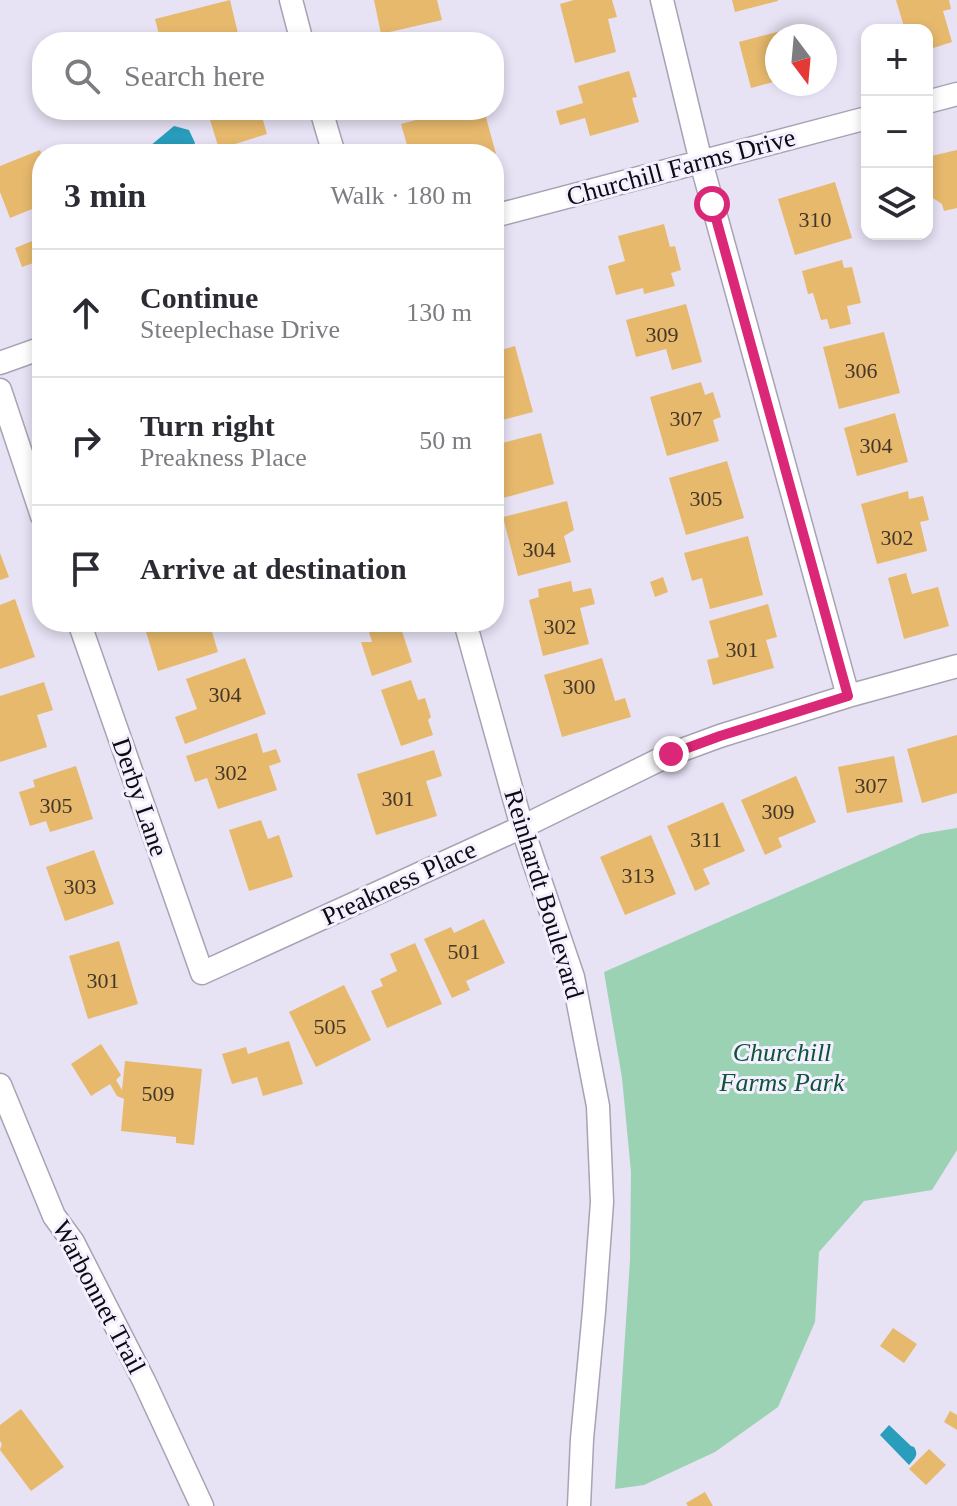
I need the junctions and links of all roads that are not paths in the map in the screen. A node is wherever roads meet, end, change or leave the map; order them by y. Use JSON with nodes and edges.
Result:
{"nodes":[{"id":1,"x":291,"y":0,"type":"edge"},
{"id":2,"x":662,"y":0,"type":"edge"},
{"id":3,"x":299,"y":32,"type":"edge"},
{"id":4,"x":957,"y":94,"type":"edge"},
{"id":5,"x":933,"y":100,"type":"edge"},
{"id":6,"x":324,"y":120,"type":"edge"},
{"id":7,"x":861,"y":120,"type":"edge"},
{"id":8,"x":331,"y":144,"type":"edge"},
{"id":9,"x":701,"y":162,"type":"junction"},
{"id":10,"x":504,"y":213,"type":"edge"},
{"id":11,"x":32,"y":352,"type":"edge"},
{"id":12,"x":0,"y":363,"type":"edge"},
{"id":13,"x":0,"y":390,"type":"edge"},
{"id":14,"x":32,"y":486,"type":"edge"},
{"id":15,"x":83,"y":632,"type":"edge"},
{"id":16,"x":468,"y":632,"type":"edge"},
{"id":17,"x":957,"y":666,"type":"edge"},
{"id":18,"x":848,"y":696,"type":"junction"},
{"id":19,"x":522,"y":827,"type":"junction"},
{"id":20,"x":202,"y":973,"type":"joint"},
{"id":21,"x":0,"y":1085,"type":"edge"},
{"id":22,"x":202,"y":1506,"type":"edge"},
{"id":23,"x":579,"y":1506,"type":"edge"}],
"edges":[{"from":1,"to":3,"type":"street"},
{"from":2,"to":9,"type":"street"},
{"from":4,"to":5,"type":"street"},
{"from":6,"to":8,"type":"street"},
{"from":7,"to":9,"type":"street","name":"Churchill Farms Drive"},
{"from":9,"to":10,"type":"street","name":"Churchill Farms Drive"},
{"from":9,"to":18,"type":"street"},
{"from":11,"to":12,"type":"street"},
{"from":13,"to":14,"type":"street"},
{"from":15,"to":20,"type":"street","name":"Derby Lane"},
{"from":16,"to":19,"type":"street","name":"Reinhardt Boulevard"},
{"from":17,"to":18,"type":"street","name":"Preakness Place"},
{"from":18,"to":19,"type":"street","name":"Preakness Place"},
{"from":19,"to":20,"type":"street","name":"Preakness Place"},
{"from":19,"to":23,"type":"street","name":"Reinhardt Boulevard"},
{"from":21,"to":22,"type":"street","name":"Warbonnet Trail"}]}
